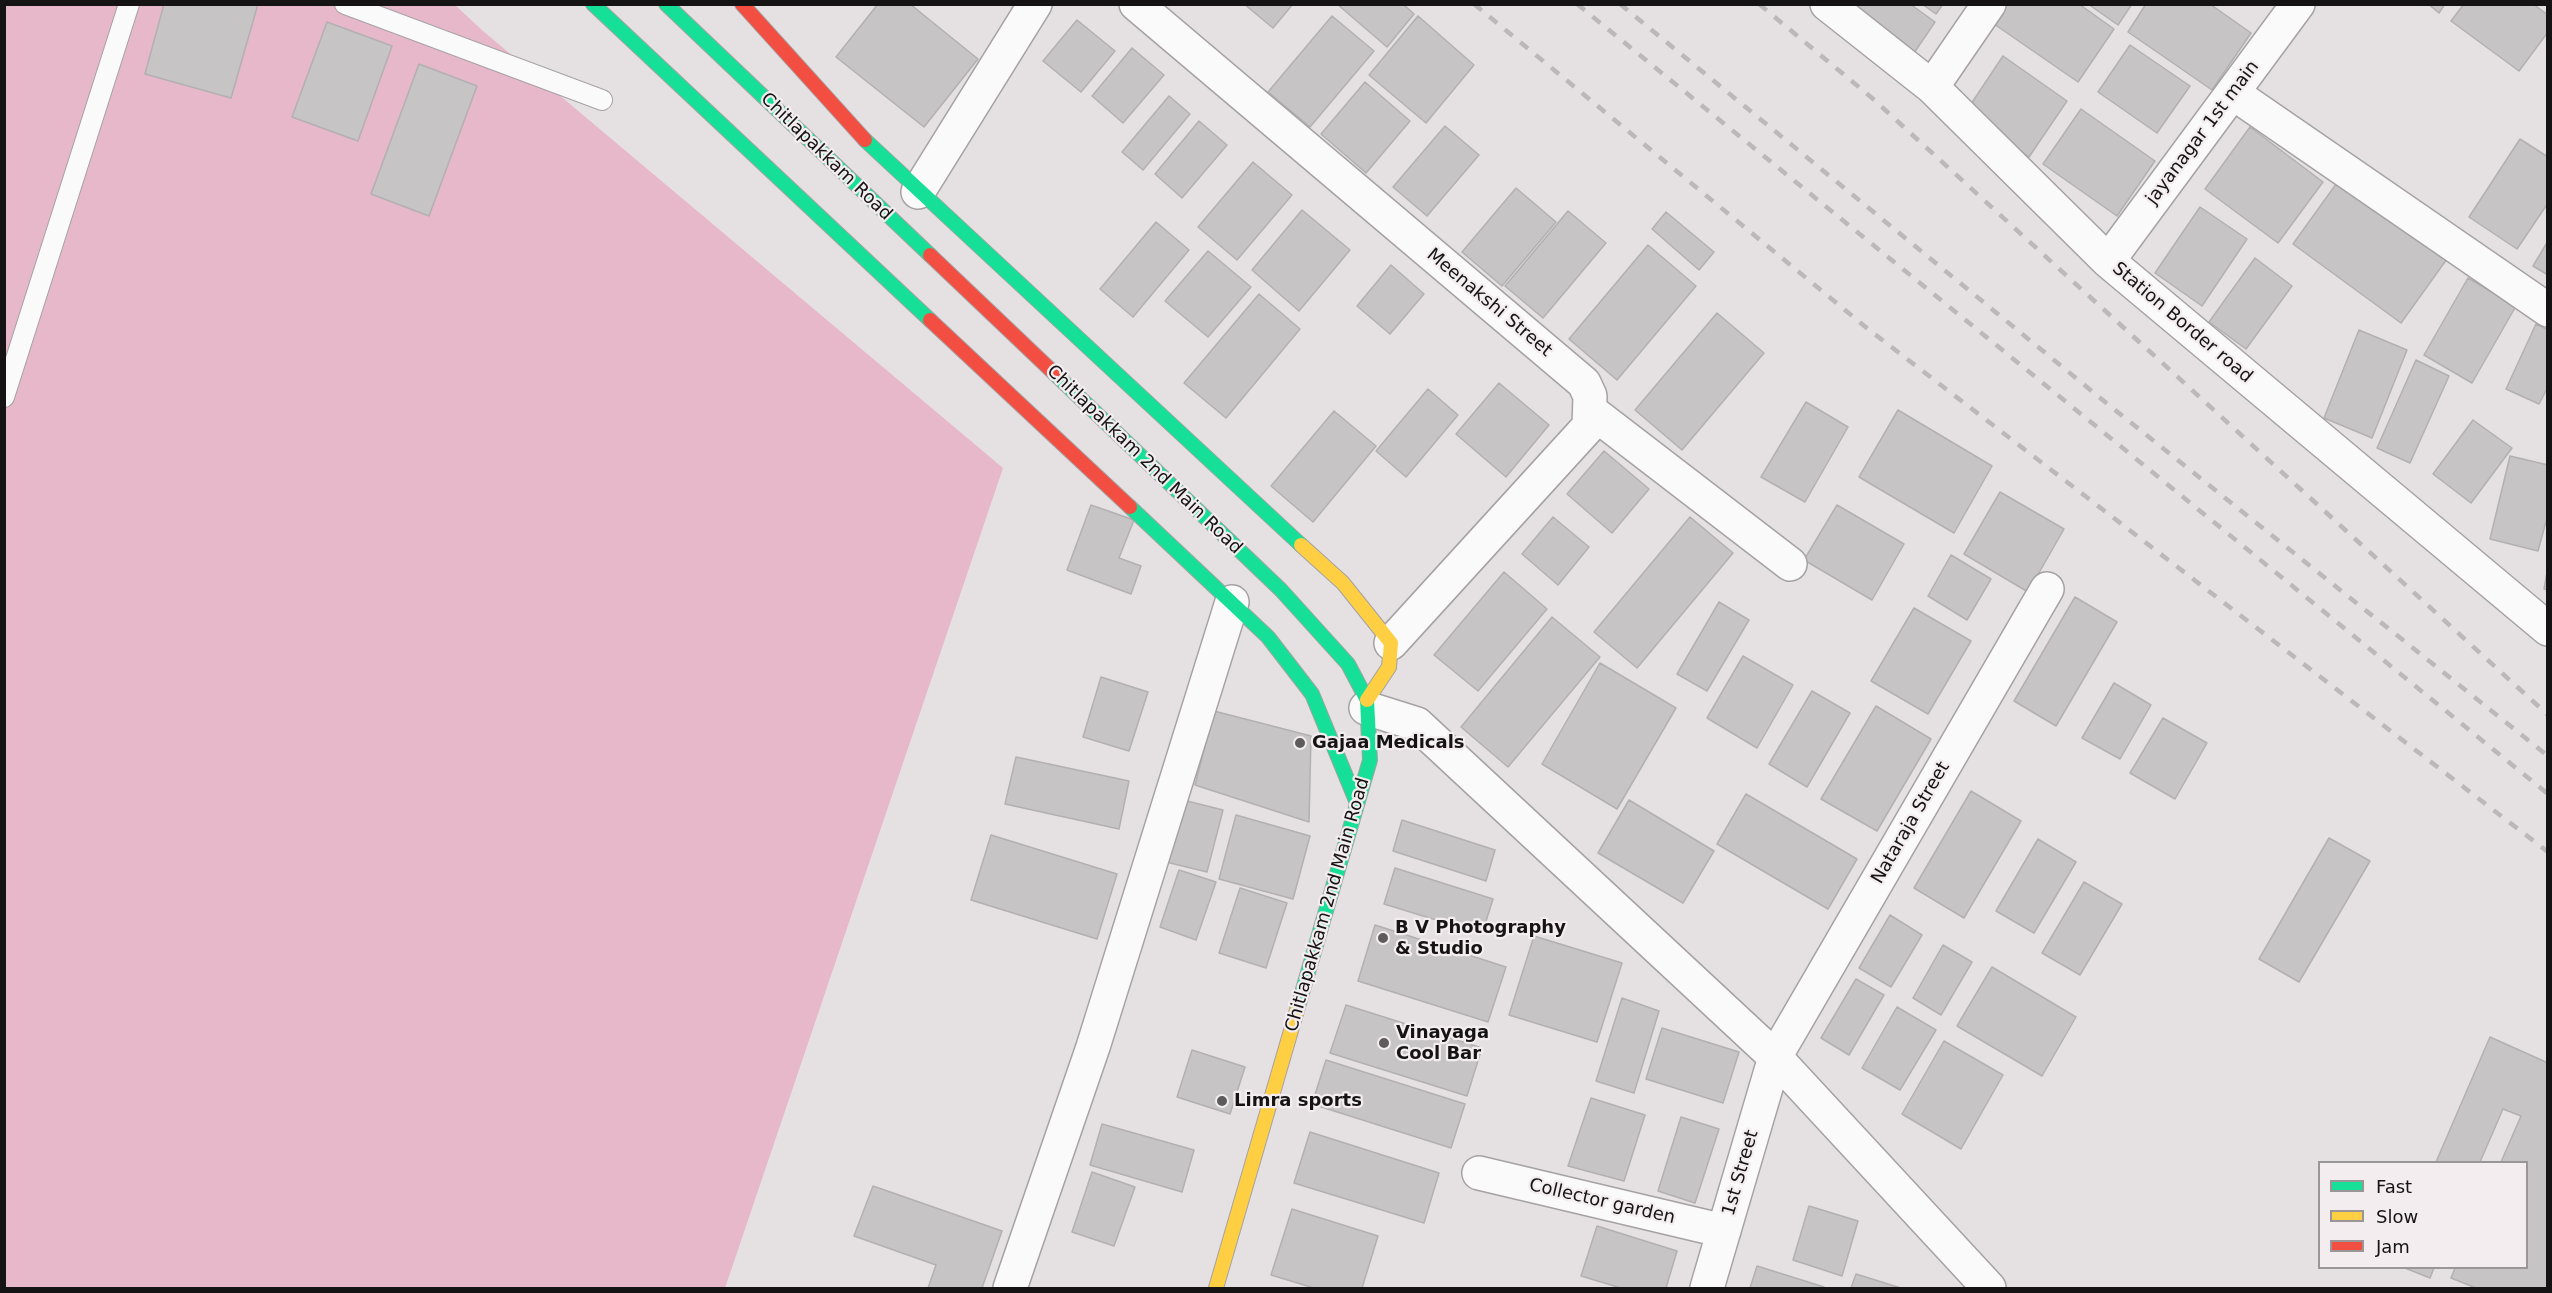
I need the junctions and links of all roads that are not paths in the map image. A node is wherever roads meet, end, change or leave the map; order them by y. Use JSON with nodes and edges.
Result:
{"nodes":[{"id":1,"x":129,"y":4,"type":"edge"},
{"id":2,"x":345,"y":4,"type":"edge"},
{"id":3,"x":592,"y":4,"type":"edge"},
{"id":4,"x":666,"y":4,"type":"edge"},
{"id":5,"x":742,"y":4,"type":"edge"},
{"id":6,"x":1035,"y":4,"type":"edge"},
{"id":7,"x":1136,"y":4,"type":"edge"},
{"id":8,"x":1827,"y":4,"type":"edge"},
{"id":9,"x":1989,"y":4,"type":"edge"},
{"id":10,"x":2298,"y":4,"type":"edge"},
{"id":11,"x":1932,"y":87,"type":"junction"},
{"id":12,"x":2233,"y":93,"type":"junction"},
{"id":13,"x":602,"y":100,"type":"dead end"},
{"id":14,"x":918,"y":192,"type":"junction"},
{"id":15,"x":2108,"y":261,"type":"junction"},
{"id":16,"x":985,"y":309,"type":"joint"},
{"id":17,"x":2547,"y":310,"type":"edge"},
{"id":18,"x":4,"y":397,"type":"edge"},
{"id":19,"x":1591,"y":411,"type":"junction"},
{"id":20,"x":1790,"y":564,"type":"dead end"},
{"id":21,"x":2047,"y":589,"type":"dead end"},
{"id":22,"x":1232,"y":602,"type":"junction"},
{"id":23,"x":2547,"y":629,"type":"edge"},
{"id":24,"x":1391,"y":643,"type":"junction"},
{"id":25,"x":1366,"y":704,"type":"junction"},
{"id":26,"x":1357,"y":803,"type":"junction"},
{"id":27,"x":1775,"y":1057,"type":"junction"},
{"id":28,"x":1479,"y":1173,"type":"dead end"},
{"id":29,"x":1724,"y":1231,"type":"junction"},
{"id":30,"x":1010,"y":1288,"type":"edge"},
{"id":31,"x":1216,"y":1288,"type":"edge"},
{"id":32,"x":1707,"y":1288,"type":"edge"},
{"id":33,"x":1989,"y":1288,"type":"edge"}],
"edges":[{"from":1,"to":18,"type":"lane"},
{"from":2,"to":13,"type":"lane"},
{"from":3,"to":22,"type":"street"},
{"from":4,"to":16,"type":"street","name":"Chitlapakkam Road"},
{"from":5,"to":14,"type":"street"},
{"from":6,"to":14,"type":"street"},
{"from":7,"to":19,"type":"street","name":"Meenakshi Street"},
{"from":8,"to":11,"type":"street","name":"Station Border road"},
{"from":9,"to":11,"type":"street"},
{"from":10,"to":12,"type":"street","name":"jayanagar 1st main"},
{"from":11,"to":15,"type":"street","name":"Station Border road"},
{"from":12,"to":15,"type":"street","name":"jayanagar 1st main"},
{"from":12,"to":17,"type":"street"},
{"from":14,"to":24,"type":"street"},
{"from":15,"to":23,"type":"street","name":"Station Border road"},
{"from":16,"to":25,"type":"street","name":"Chitlapakkam 2nd Main Road"},
{"from":19,"to":20,"type":"street"},
{"from":19,"to":24,"type":"street"},
{"from":21,"to":27,"type":"street","name":"Nataraja Street"},
{"from":22,"to":26,"type":"street"},
{"from":22,"to":30,"type":"street"},
{"from":24,"to":25,"type":"street"},
{"from":25,"to":26,"type":"street","name":"Chitlapakkam 2nd Main Road"},
{"from":25,"to":27,"type":"street"},
{"from":26,"to":31,"type":"street","name":"Chitlapakkam 2nd Main Road"},
{"from":27,"to":29,"type":"street","name":"1st Street"},
{"from":27,"to":33,"type":"street"},
{"from":28,"to":29,"type":"street","name":"Collector garden"},
{"from":29,"to":32,"type":"street","name":"1st Street"}]}
